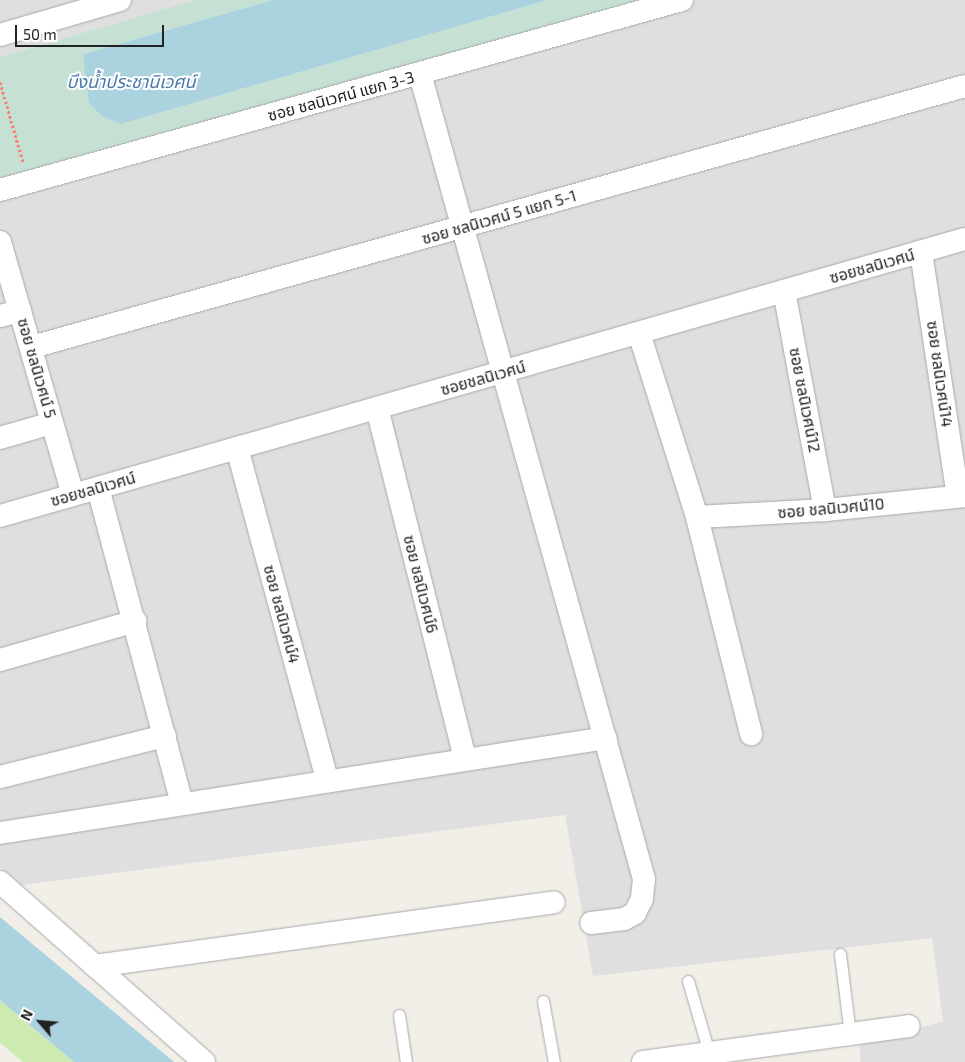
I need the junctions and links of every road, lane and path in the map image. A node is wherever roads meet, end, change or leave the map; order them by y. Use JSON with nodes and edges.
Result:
{"nodes":[{"id":1,"x":120,"y":0,"type":"edge"},
{"id":2,"x":682,"y":0,"type":"edge"},
{"id":3,"x":58,"y":8,"type":"edge"},
{"id":4,"x":0,"y":35,"type":"edge"},
{"id":5,"x":420,"y":74,"type":"junction"},
{"id":6,"x":0,"y":82,"type":"edge"},
{"id":7,"x":965,"y":86,"type":"edge"},
{"id":8,"x":29,"y":182,"type":"junction"},
{"id":9,"x":0,"y":190,"type":"edge"},
{"id":10,"x":463,"y":227,"type":"junction"},
{"id":11,"x":965,"y":239,"type":"edge"},
{"id":12,"x":0,"y":242,"type":"edge"},
{"id":13,"x":922,"y":252,"type":"junction"},
{"id":14,"x":784,"y":291,"type":"junction"},
{"id":15,"x":10,"y":313,"type":"edge"},
{"id":16,"x":639,"y":333,"type":"junction"},
{"id":17,"x":32,"y":347,"type":"junction"},
{"id":18,"x":504,"y":372,"type":"junction"},
{"id":19,"x":377,"y":408,"type":"junction"},
{"id":20,"x":52,"y":423,"type":"junction"},
{"id":21,"x":0,"y":438,"type":"edge"},
{"id":22,"x":238,"y":448,"type":"junction"},
{"id":23,"x":98,"y":488,"type":"junction"},
{"id":24,"x":73,"y":495,"type":"junction"},
{"id":25,"x":962,"y":496,"type":"edge"},
{"id":26,"x":825,"y":510,"type":"junction"},
{"id":27,"x":0,"y":516,"type":"edge"},
{"id":28,"x":697,"y":517,"type":"junction"},
{"id":29,"x":135,"y":621,"type":"junction"},
{"id":30,"x":0,"y":660,"type":"edge"},
{"id":31,"x":751,"y":734,"type":"dead end"},
{"id":32,"x":165,"y":736,"type":"junction"},
{"id":33,"x":606,"y":738,"type":"junction"},
{"id":34,"x":465,"y":759,"type":"junction"},
{"id":35,"x":0,"y":777,"type":"edge"},
{"id":36,"x":327,"y":780,"type":"junction"},
{"id":37,"x":182,"y":802,"type":"junction"},
{"id":38,"x":0,"y":833,"type":"edge"},
{"id":39,"x":0,"y":882,"type":"edge"},
{"id":40,"x":554,"y":902,"type":"dead end"},
{"id":41,"x":591,"y":923,"type":"dead end"},
{"id":42,"x":840,"y":954,"type":"dead end"},
{"id":43,"x":95,"y":966,"type":"junction"},
{"id":44,"x":688,"y":981,"type":"dead end"},
{"id":45,"x":542,"y":1001,"type":"dead end"},
{"id":46,"x":400,"y":1015,"type":"dead end"},
{"id":47,"x":909,"y":1026,"type":"dead end"},
{"id":48,"x":850,"y":1034,"type":"junction"},
{"id":49,"x":711,"y":1057,"type":"edge"},
{"id":50,"x":204,"y":1062,"type":"edge"},
{"id":51,"x":406,"y":1062,"type":"edge"},
{"id":52,"x":554,"y":1062,"type":"edge"},
{"id":53,"x":643,"y":1062,"type":"edge"}],
"edges":[{"from":1,"to":3,"type":"street"},
{"from":2,"to":5,"type":"street","name":"ซอย ชลนิเวศน์ แยก 3-3"},
{"from":3,"to":4,"type":"street"},
{"from":5,"to":8,"type":"street","name":"ซอย ชลนิเวศน์ แยก 3-3"},
{"from":5,"to":10,"type":"street"},
{"from":6,"to":8,"type":"path"},
{"from":7,"to":10,"type":"street","name":"ซอย ชลนิเวศน์ 5 แยก 5-1"},
{"from":8,"to":9,"type":"street","name":"ซอย ชลนิเวศน์ แยก 3-3"},
{"from":10,"to":17,"type":"street","name":"ซอย ชลนิเวศน์ 5 แยก 5-1"},
{"from":10,"to":18,"type":"street"},
{"from":11,"to":13,"type":"street","name":"ซอยชลนิเวศน์"},
{"from":12,"to":15,"type":"street","name":"ซอย ชลนิเวศน์ 5"},
{"from":13,"to":14,"type":"street","name":"ซอยชลนิเวศน์"},
{"from":13,"to":25,"type":"street","name":"ซอย ชลนิเวศน์14"},
{"from":14,"to":16,"type":"street","name":"ซอยชลนิเวศน์"},
{"from":14,"to":26,"type":"street","name":"ซอย ชลนิเวศน์12"},
{"from":15,"to":17,"type":"street","name":"ซอย ชลนิเวศน์ 5"},
{"from":16,"to":18,"type":"street","name":"ซอยชลนิเวศน์"},
{"from":16,"to":28,"type":"street"},
{"from":17,"to":20,"type":"street","name":"ซอย ชลนิเวศน์ 5"},
{"from":18,"to":19,"type":"street","name":"ซอยชลนิเวศน์"},
{"from":18,"to":33,"type":"street"},
{"from":19,"to":22,"type":"street","name":"ซอยชลนิเวศน์"},
{"from":19,"to":34,"type":"street","name":"ซอย ชลนิเวศน์6"},
{"from":20,"to":21,"type":"street"},
{"from":20,"to":24,"type":"street","name":"ซอย ชลนิเวศน์ 5"},
{"from":22,"to":23,"type":"street","name":"ซอยชลนิเวศน์"},
{"from":22,"to":36,"type":"street","name":"ซอย ชลนิเวศน์4"},
{"from":23,"to":24,"type":"street","name":"ซอยชลนิเวศน์"},
{"from":23,"to":29,"type":"street"},
{"from":24,"to":27,"type":"street","name":"ซอยชลนิเวศน์"},
{"from":25,"to":26,"type":"street","name":"ซอย ชลนิเวศน์10"},
{"from":26,"to":28,"type":"street","name":"ซอย ชลนิเวศน์10"},
{"from":28,"to":31,"type":"street"},
{"from":29,"to":30,"type":"street"},
{"from":29,"to":32,"type":"street"},
{"from":32,"to":35,"type":"street"},
{"from":32,"to":37,"type":"street"},
{"from":33,"to":34,"type":"street"},
{"from":33,"to":41,"type":"street"},
{"from":34,"to":36,"type":"street"},
{"from":36,"to":37,"type":"street"},
{"from":37,"to":38,"type":"street"},
{"from":39,"to":43,"type":"street"},
{"from":40,"to":43,"type":"street"},
{"from":42,"to":48,"type":"lane"},
{"from":43,"to":50,"type":"street"},
{"from":44,"to":49,"type":"lane"},
{"from":45,"to":52,"type":"lane"},
{"from":46,"to":51,"type":"lane"},
{"from":47,"to":48,"type":"street"},
{"from":48,"to":49,"type":"street"},
{"from":49,"to":53,"type":"street"}]}
